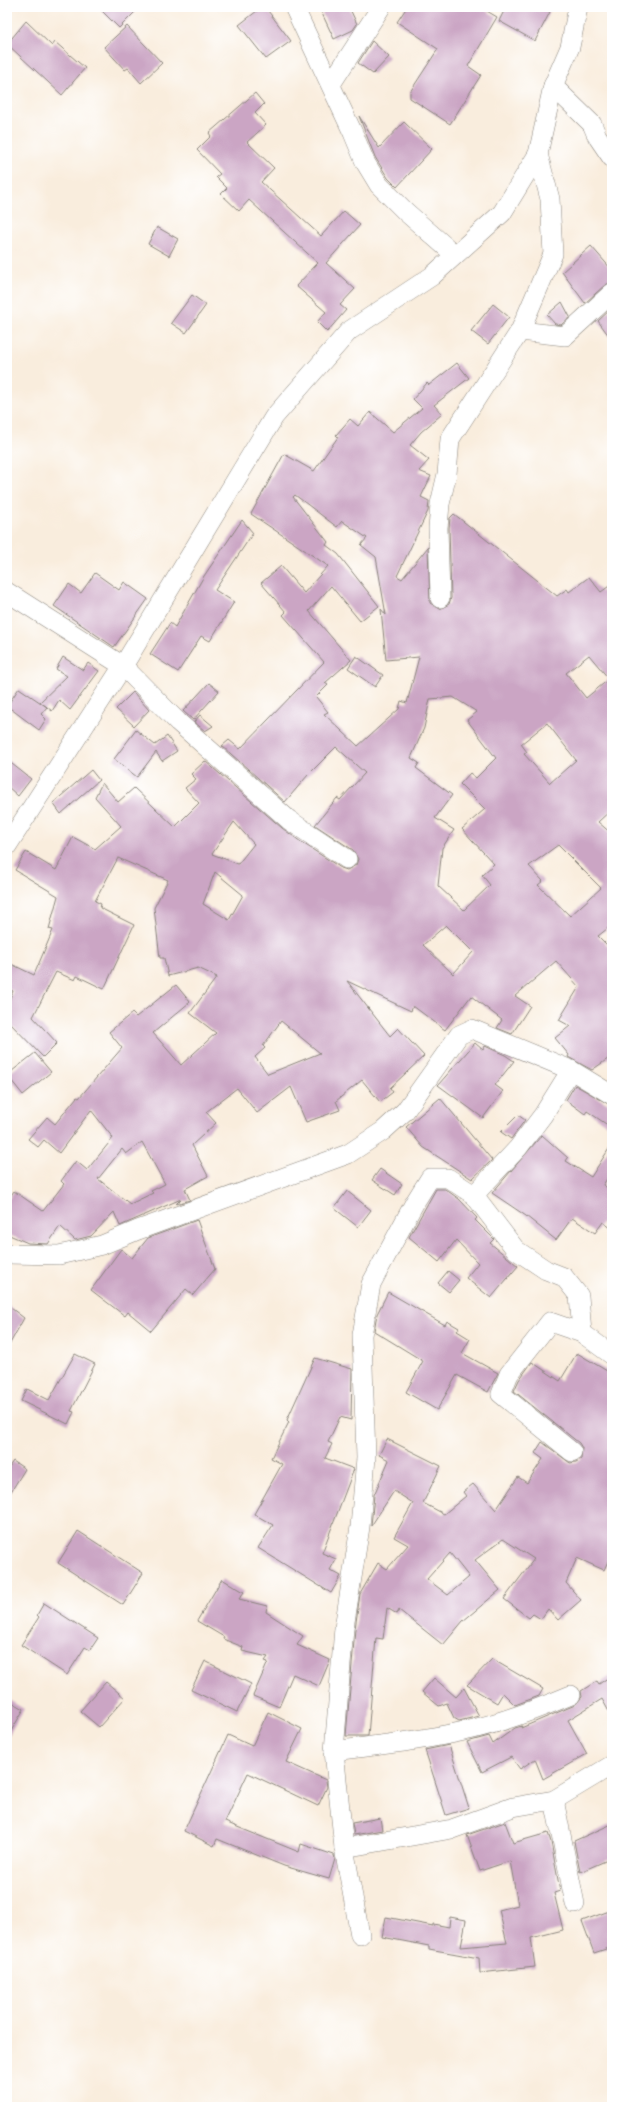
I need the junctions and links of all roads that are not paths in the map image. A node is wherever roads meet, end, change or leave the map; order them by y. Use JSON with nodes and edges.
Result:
{"nodes":[{"id":1,"x":294,"y":7,"type":"edge"},
{"id":2,"x":381,"y":7,"type":"edge"},
{"id":3,"x":578,"y":7,"type":"edge"},
{"id":4,"x":331,"y":84,"type":"junction"},
{"id":5,"x":553,"y":86,"type":"junction"},
{"id":6,"x":538,"y":154,"type":"junction"},
{"id":7,"x":612,"y":158,"type":"edge"},
{"id":8,"x":455,"y":255,"type":"junction"},
{"id":9,"x":612,"y":293,"type":"edge"},
{"id":10,"x":520,"y":331,"type":"junction"},
{"id":11,"x":7,"y":592,"type":"edge"},
{"id":12,"x":440,"y":598,"type":"dead end"},
{"id":13,"x":123,"y":666,"type":"junction"},
{"id":14,"x":7,"y":846,"type":"edge"},
{"id":15,"x":347,"y":859,"type":"dead end"},
{"id":16,"x":571,"y":1070,"type":"junction"},
{"id":17,"x":612,"y":1095,"type":"edge"},
{"id":18,"x":474,"y":1195,"type":"junction"},
{"id":19,"x":7,"y":1254,"type":"edge"},
{"id":20,"x":582,"y":1333,"type":"junction"},
{"id":21,"x":612,"y":1355,"type":"edge"},
{"id":22,"x":572,"y":1452,"type":"dead end"},
{"id":23,"x":571,"y":1695,"type":"dead end"},
{"id":24,"x":334,"y":1751,"type":"junction"},
{"id":25,"x":612,"y":1765,"type":"edge"},
{"id":26,"x":554,"y":1800,"type":"junction"},
{"id":27,"x":344,"y":1848,"type":"junction"},
{"id":28,"x":575,"y":1904,"type":"dead end"},
{"id":29,"x":360,"y":1935,"type":"dead end"}],
"edges":[{"from":1,"to":4,"type":"street"},
{"from":2,"to":4,"type":"street"},
{"from":3,"to":5,"type":"street"},
{"from":4,"to":8,"type":"street"},
{"from":5,"to":6,"type":"street"},
{"from":5,"to":7,"type":"street"},
{"from":6,"to":8,"type":"street"},
{"from":6,"to":10,"type":"street"},
{"from":8,"to":13,"type":"street"},
{"from":9,"to":10,"type":"street"},
{"from":10,"to":12,"type":"street"},
{"from":11,"to":13,"type":"street"},
{"from":13,"to":14,"type":"street"},
{"from":13,"to":15,"type":"street"},
{"from":16,"to":17,"type":"street"},
{"from":16,"to":18,"type":"street"},
{"from":16,"to":19,"type":"street"},
{"from":18,"to":20,"type":"street"},
{"from":18,"to":24,"type":"street"},
{"from":20,"to":21,"type":"street"},
{"from":20,"to":22,"type":"street"},
{"from":23,"to":24,"type":"street"},
{"from":24,"to":27,"type":"street"},
{"from":25,"to":26,"type":"street"},
{"from":26,"to":27,"type":"street"},
{"from":26,"to":28,"type":"street"},
{"from":27,"to":29,"type":"street"}]}
